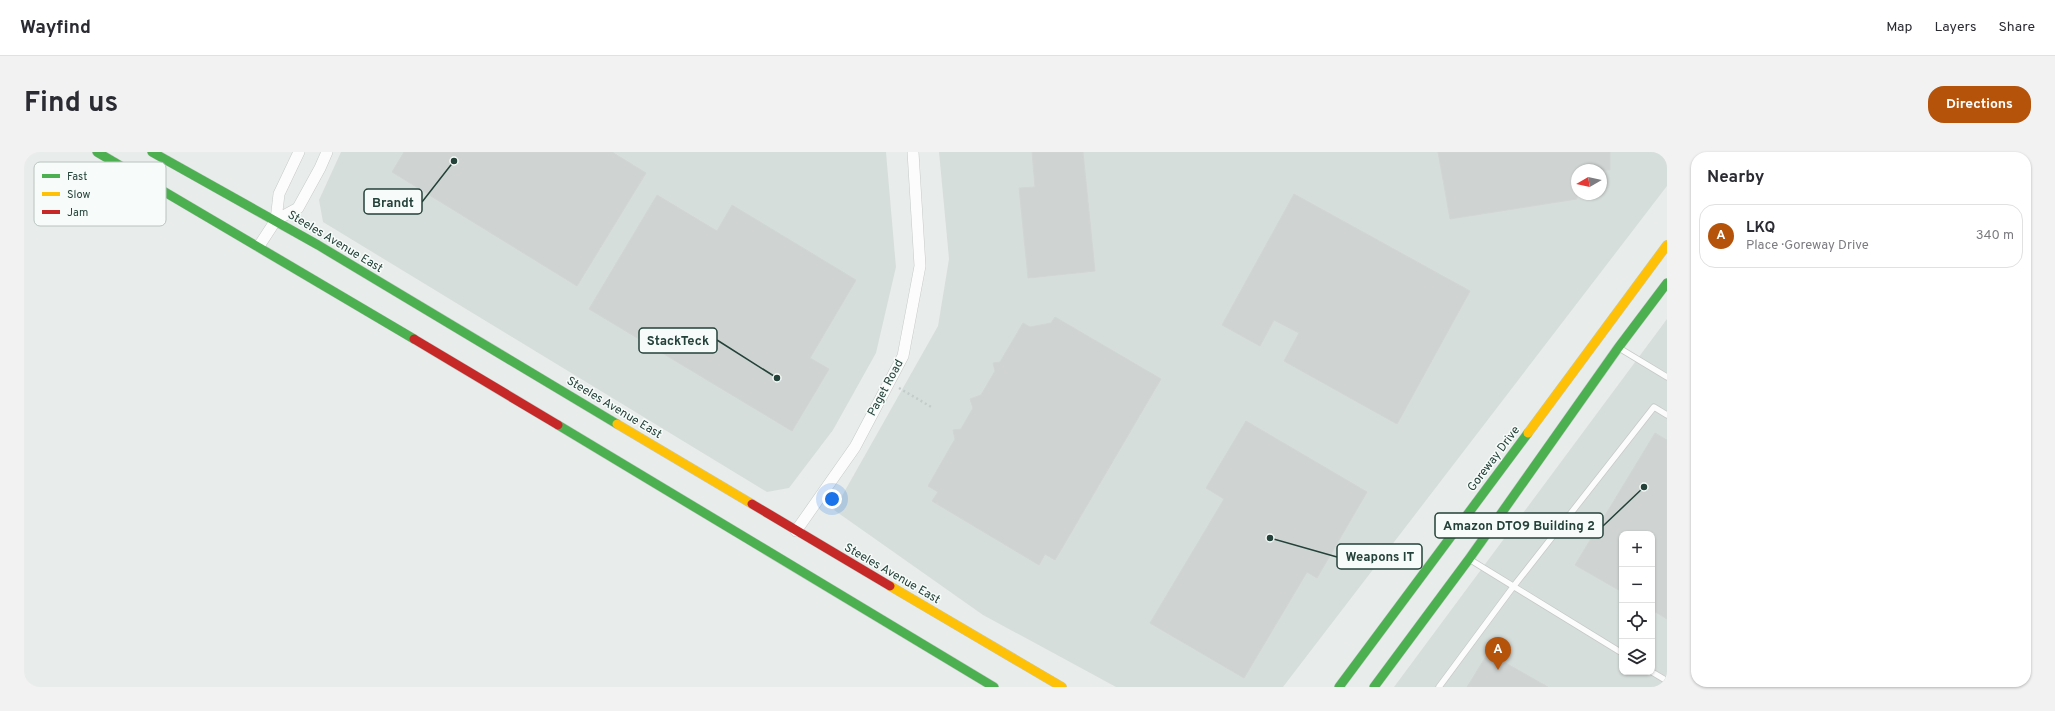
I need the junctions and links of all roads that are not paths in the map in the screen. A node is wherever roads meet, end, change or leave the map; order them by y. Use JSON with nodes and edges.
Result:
{"nodes":[{"id":1,"x":97,"y":152,"type":"edge"},
{"id":2,"x":152,"y":152,"type":"edge"},
{"id":3,"x":299,"y":152,"type":"edge"},
{"id":4,"x":327,"y":152,"type":"edge"},
{"id":5,"x":913,"y":152,"type":"edge"},
{"id":6,"x":114,"y":162,"type":"edge"},
{"id":7,"x":166,"y":192,"type":"edge"},
{"id":8,"x":276,"y":220,"type":"junction"},
{"id":9,"x":1667,"y":245,"type":"edge"},
{"id":10,"x":259,"y":246,"type":"junction"},
{"id":11,"x":1667,"y":284,"type":"edge"},
{"id":12,"x":1618,"y":348,"type":"junction"},
{"id":13,"x":1667,"y":377,"type":"edge"},
{"id":14,"x":1667,"y":415,"type":"edge"},
{"id":15,"x":796,"y":531,"type":"junction"},
{"id":16,"x":1469,"y":559,"type":"junction"},
{"id":17,"x":1513,"y":587,"type":"junction"},
{"id":18,"x":1619,"y":652,"type":"edge"},
{"id":19,"x":1655,"y":674,"type":"edge"},
{"id":20,"x":1667,"y":681,"type":"edge"},
{"id":21,"x":994,"y":687,"type":"edge"},
{"id":22,"x":1062,"y":687,"type":"edge"},
{"id":23,"x":1339,"y":687,"type":"edge"},
{"id":24,"x":1374,"y":687,"type":"edge"},
{"id":25,"x":1439,"y":687,"type":"edge"}],
"edges":[{"from":1,"to":6,"type":"main road"},
{"from":2,"to":8,"type":"main road","name":"Steeles Avenue East"},
{"from":3,"to":8,"type":"street"},
{"from":4,"to":8,"type":"street"},
{"from":5,"to":15,"type":"street","name":"Paget Road"},
{"from":7,"to":10,"type":"main road"},
{"from":8,"to":10,"type":"street"},
{"from":8,"to":15,"type":"main road","name":"Steeles Avenue East"},
{"from":9,"to":23,"type":"main road","name":"Goreway Drive"},
{"from":10,"to":21,"type":"main road"},
{"from":11,"to":12,"type":"main road"},
{"from":12,"to":13,"type":"lane"},
{"from":12,"to":16,"type":"main road"},
{"from":14,"to":17,"type":"lane"},
{"from":15,"to":22,"type":"main road","name":"Steeles Avenue East"},
{"from":16,"to":17,"type":"lane"},
{"from":16,"to":24,"type":"main road"},
{"from":17,"to":18,"type":"lane"},
{"from":17,"to":25,"type":"lane"},
{"from":19,"to":20,"type":"lane"}]}
